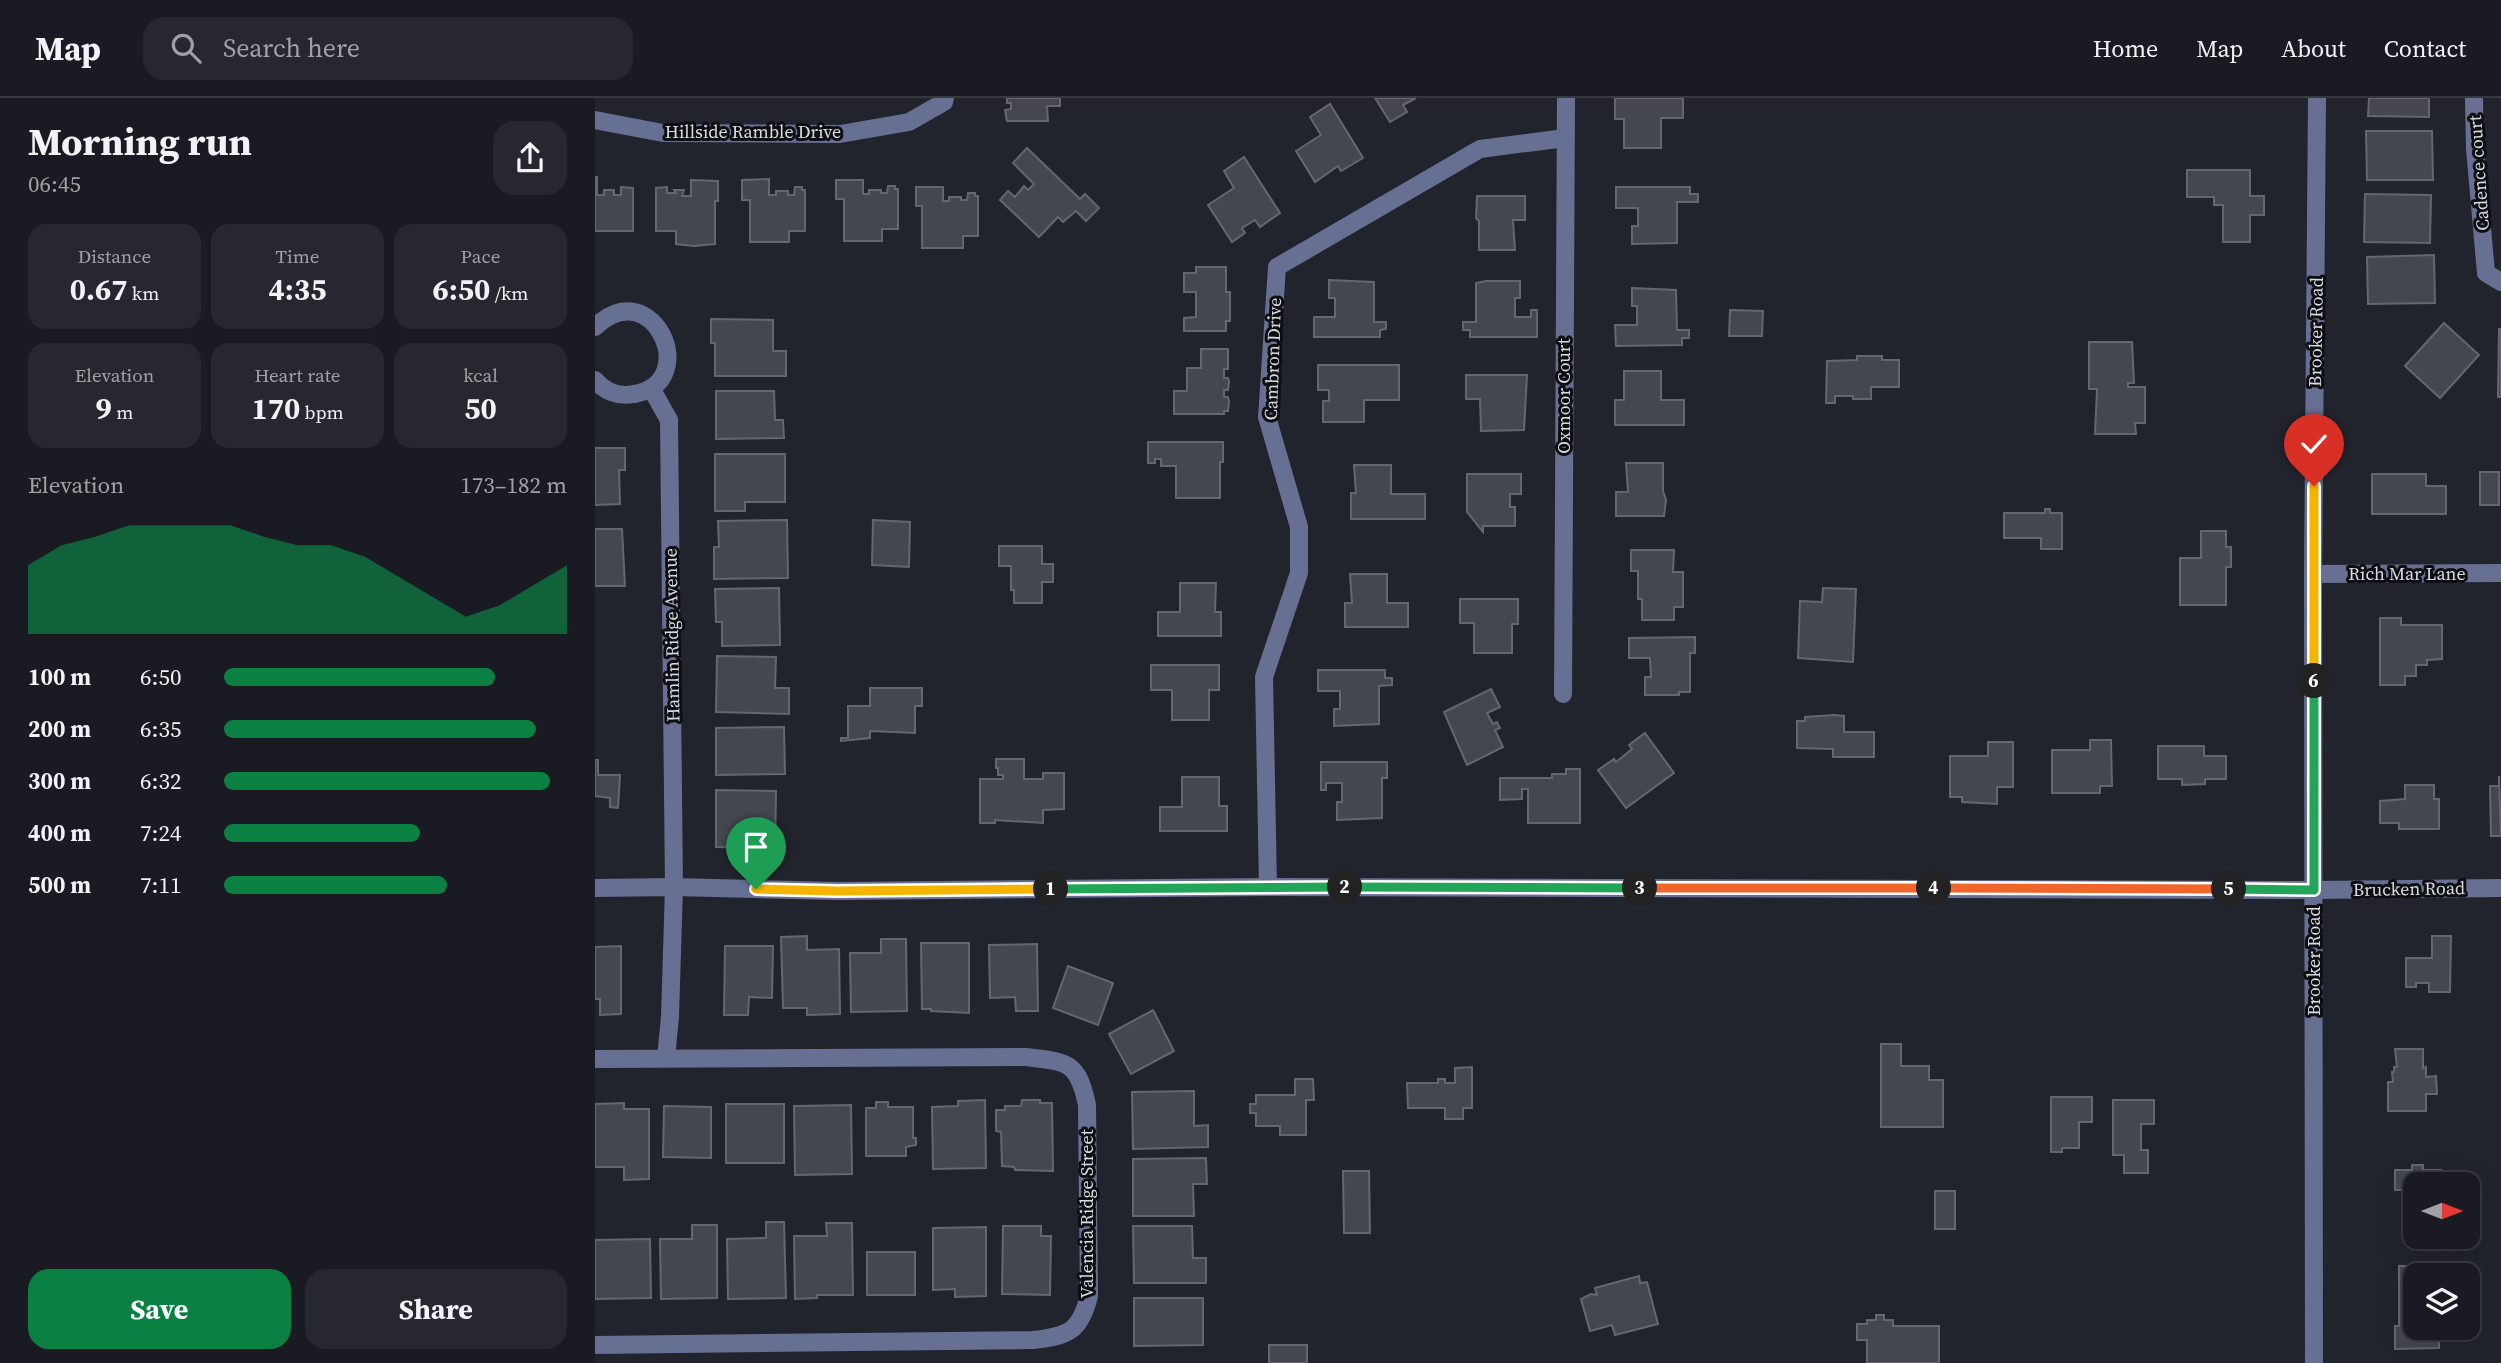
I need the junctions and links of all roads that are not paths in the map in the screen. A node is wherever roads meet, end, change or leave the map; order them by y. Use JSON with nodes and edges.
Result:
{"nodes":[{"id":1,"x":945,"y":98,"type":"edge"},
{"id":2,"x":1566,"y":98,"type":"edge"},
{"id":3,"x":2318,"y":98,"type":"edge"},
{"id":4,"x":2474,"y":98,"type":"edge"},
{"id":5,"x":595,"y":120,"type":"edge"},
{"id":6,"x":1565,"y":138,"type":"junction"},
{"id":7,"x":2501,"y":282,"type":"edge"},
{"id":8,"x":595,"y":327,"type":"edge"},
{"id":9,"x":595,"y":380,"type":"edge"},
{"id":10,"x":650,"y":388,"type":"junction"},
{"id":11,"x":2501,"y":573,"type":"edge"},
{"id":12,"x":2313,"y":574,"type":"junction"},
{"id":13,"x":1563,"y":694,"type":"dead end"},
{"id":14,"x":674,"y":887,"type":"junction"},
{"id":15,"x":1268,"y":887,"type":"junction"},
{"id":16,"x":595,"y":888,"type":"edge"},
{"id":17,"x":2501,"y":888,"type":"edge"},
{"id":18,"x":2314,"y":890,"type":"junction"},
{"id":19,"x":666,"y":1058,"type":"junction"},
{"id":20,"x":595,"y":1059,"type":"edge"},
{"id":21,"x":595,"y":1345,"type":"edge"},
{"id":22,"x":2314,"y":1363,"type":"edge"}],
"edges":[{"from":1,"to":5,"type":"street","name":"Hillside Ramble Drive"},
{"from":2,"to":6,"type":"street","name":"Oxmoor Court"},
{"from":3,"to":12,"type":"street","name":"Brooker Road"},
{"from":4,"to":7,"type":"street","name":"Cadence court"},
{"from":6,"to":13,"type":"street","name":"Oxmoor Court"},
{"from":6,"to":15,"type":"street","name":"Cambron Drive"},
{"from":8,"to":10,"type":"street"},
{"from":9,"to":10,"type":"street"},
{"from":10,"to":14,"type":"street","name":"Hamlin Ridge Avenue"},
{"from":11,"to":12,"type":"street","name":"Rich Mar Lane"},
{"from":12,"to":18,"type":"street","name":"Brooker Road"},
{"from":14,"to":15,"type":"street","name":"Brucken Road"},
{"from":14,"to":16,"type":"street","name":"Brucken Road"},
{"from":14,"to":19,"type":"street"},
{"from":15,"to":18,"type":"street","name":"Brucken Road"},
{"from":17,"to":18,"type":"street","name":"Brucken Road"},
{"from":18,"to":22,"type":"street","name":"Brooker Road"},
{"from":19,"to":20,"type":"street","name":"Valencia Ridge Street"},
{"from":19,"to":21,"type":"street","name":"Valencia Ridge Street"}]}
